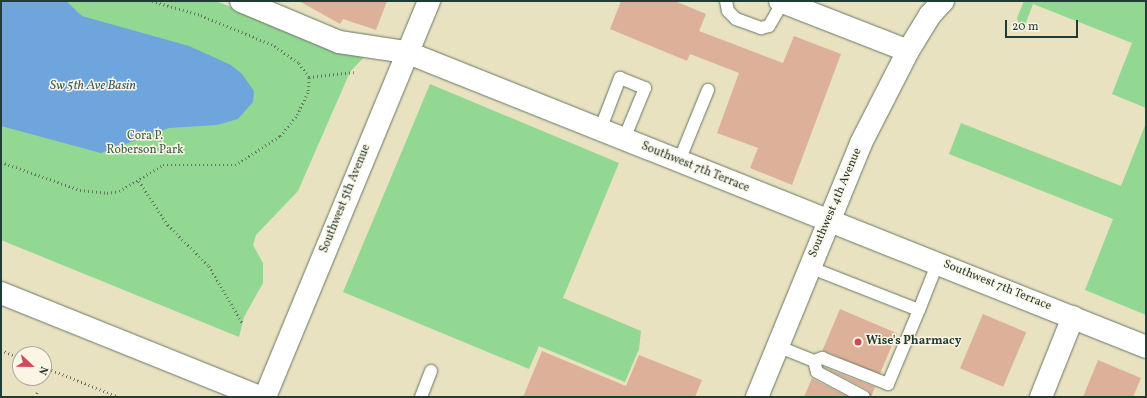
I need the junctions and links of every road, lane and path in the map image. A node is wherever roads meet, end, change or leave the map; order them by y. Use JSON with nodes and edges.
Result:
{"nodes":[{"id":1,"x":150,"y":1,"type":"edge"},
{"id":2,"x":241,"y":1,"type":"edge"},
{"id":3,"x":429,"y":1,"type":"edge"},
{"id":4,"x":726,"y":1,"type":"edge"},
{"id":5,"x":782,"y":2,"type":"edge"},
{"id":6,"x":934,"y":6,"type":"edge"},
{"id":7,"x":908,"y":51,"type":"junction"},
{"id":8,"x":406,"y":52,"type":"junction"},
{"id":9,"x":354,"y":72,"type":"dead end"},
{"id":10,"x":309,"y":77,"type":"junction"},
{"id":11,"x":708,"y":90,"type":"dead end"},
{"id":12,"x":600,"y":130,"type":"junction"},
{"id":13,"x":624,"y":139,"type":"junction"},
{"id":14,"x":679,"y":161,"type":"junction"},
{"id":15,"x":1,"y":162,"type":"edge"},
{"id":16,"x":140,"y":181,"type":"junction"},
{"id":17,"x":828,"y":220,"type":"junction"},
{"id":18,"x":938,"y":262,"type":"junction"},
{"id":19,"x":809,"y":267,"type":"junction"},
{"id":20,"x":1,"y":293,"type":"edge"},
{"id":21,"x":919,"y":310,"type":"junction"},
{"id":22,"x":1073,"y":317,"type":"junction"},
{"id":23,"x":243,"y":324,"type":"dead end"},
{"id":24,"x":777,"y":346,"type":"junction"},
{"id":25,"x":1146,"y":347,"type":"edge"},
{"id":26,"x":1,"y":350,"type":"edge"},
{"id":27,"x":12,"y":355,"type":"edge"},
{"id":28,"x":814,"y":361,"type":"junction"},
{"id":29,"x":52,"y":370,"type":"edge"},
{"id":30,"x":431,"y":371,"type":"dead end"},
{"id":31,"x":37,"y":392,"type":"dead end"},
{"id":32,"x":35,"y":397,"type":"edge"},
{"id":33,"x":118,"y":397,"type":"edge"},
{"id":34,"x":260,"y":397,"type":"edge"},
{"id":35,"x":265,"y":397,"type":"edge"},
{"id":36,"x":421,"y":397,"type":"edge"},
{"id":37,"x":757,"y":397,"type":"edge"},
{"id":38,"x":864,"y":397,"type":"edge"},
{"id":39,"x":1041,"y":397,"type":"edge"}],
"edges":[{"from":1,"to":10,"type":"path"},
{"from":2,"to":8,"type":"street","name":"Southwest 7th Terrace"},
{"from":3,"to":8,"type":"street","name":"Southwest 5th Avenue"},
{"from":4,"to":5,"type":"lane"},
{"from":5,"to":7,"type":"street"},
{"from":6,"to":7,"type":"street","name":"Southwest 4th Avenue"},
{"from":7,"to":17,"type":"street","name":"Southwest 4th Avenue"},
{"from":8,"to":12,"type":"street","name":"Southwest 7th Terrace"},
{"from":8,"to":35,"type":"street","name":"Southwest 5th Avenue"},
{"from":9,"to":10,"type":"path"},
{"from":10,"to":16,"type":"path"},
{"from":11,"to":14,"type":"lane"},
{"from":12,"to":13,"type":"street","name":"Southwest 7th Terrace"},
{"from":12,"to":13,"type":"lane"},
{"from":13,"to":14,"type":"street","name":"Southwest 7th Terrace"},
{"from":14,"to":17,"type":"street","name":"Southwest 7th Terrace"},
{"from":15,"to":16,"type":"path"},
{"from":16,"to":23,"type":"path"},
{"from":17,"to":18,"type":"street","name":"Southwest 7th Terrace"},
{"from":17,"to":19,"type":"street","name":"Southwest 4th Avenue"},
{"from":18,"to":21,"type":"lane"},
{"from":18,"to":22,"type":"street","name":"Southwest 7th Terrace"},
{"from":19,"to":21,"type":"lane"},
{"from":19,"to":24,"type":"street","name":"Southwest 4th Avenue"},
{"from":20,"to":34,"type":"street"},
{"from":21,"to":28,"type":"lane"},
{"from":22,"to":25,"type":"street","name":"Southwest 7th Terrace"},
{"from":22,"to":39,"type":"street"},
{"from":24,"to":28,"type":"lane"},
{"from":24,"to":37,"type":"street","name":"Southwest 4th Avenue"},
{"from":26,"to":27,"type":"path"},
{"from":28,"to":38,"type":"lane"},
{"from":29,"to":33,"type":"path"},
{"from":30,"to":36,"type":"lane"},
{"from":31,"to":32,"type":"path"}]}
